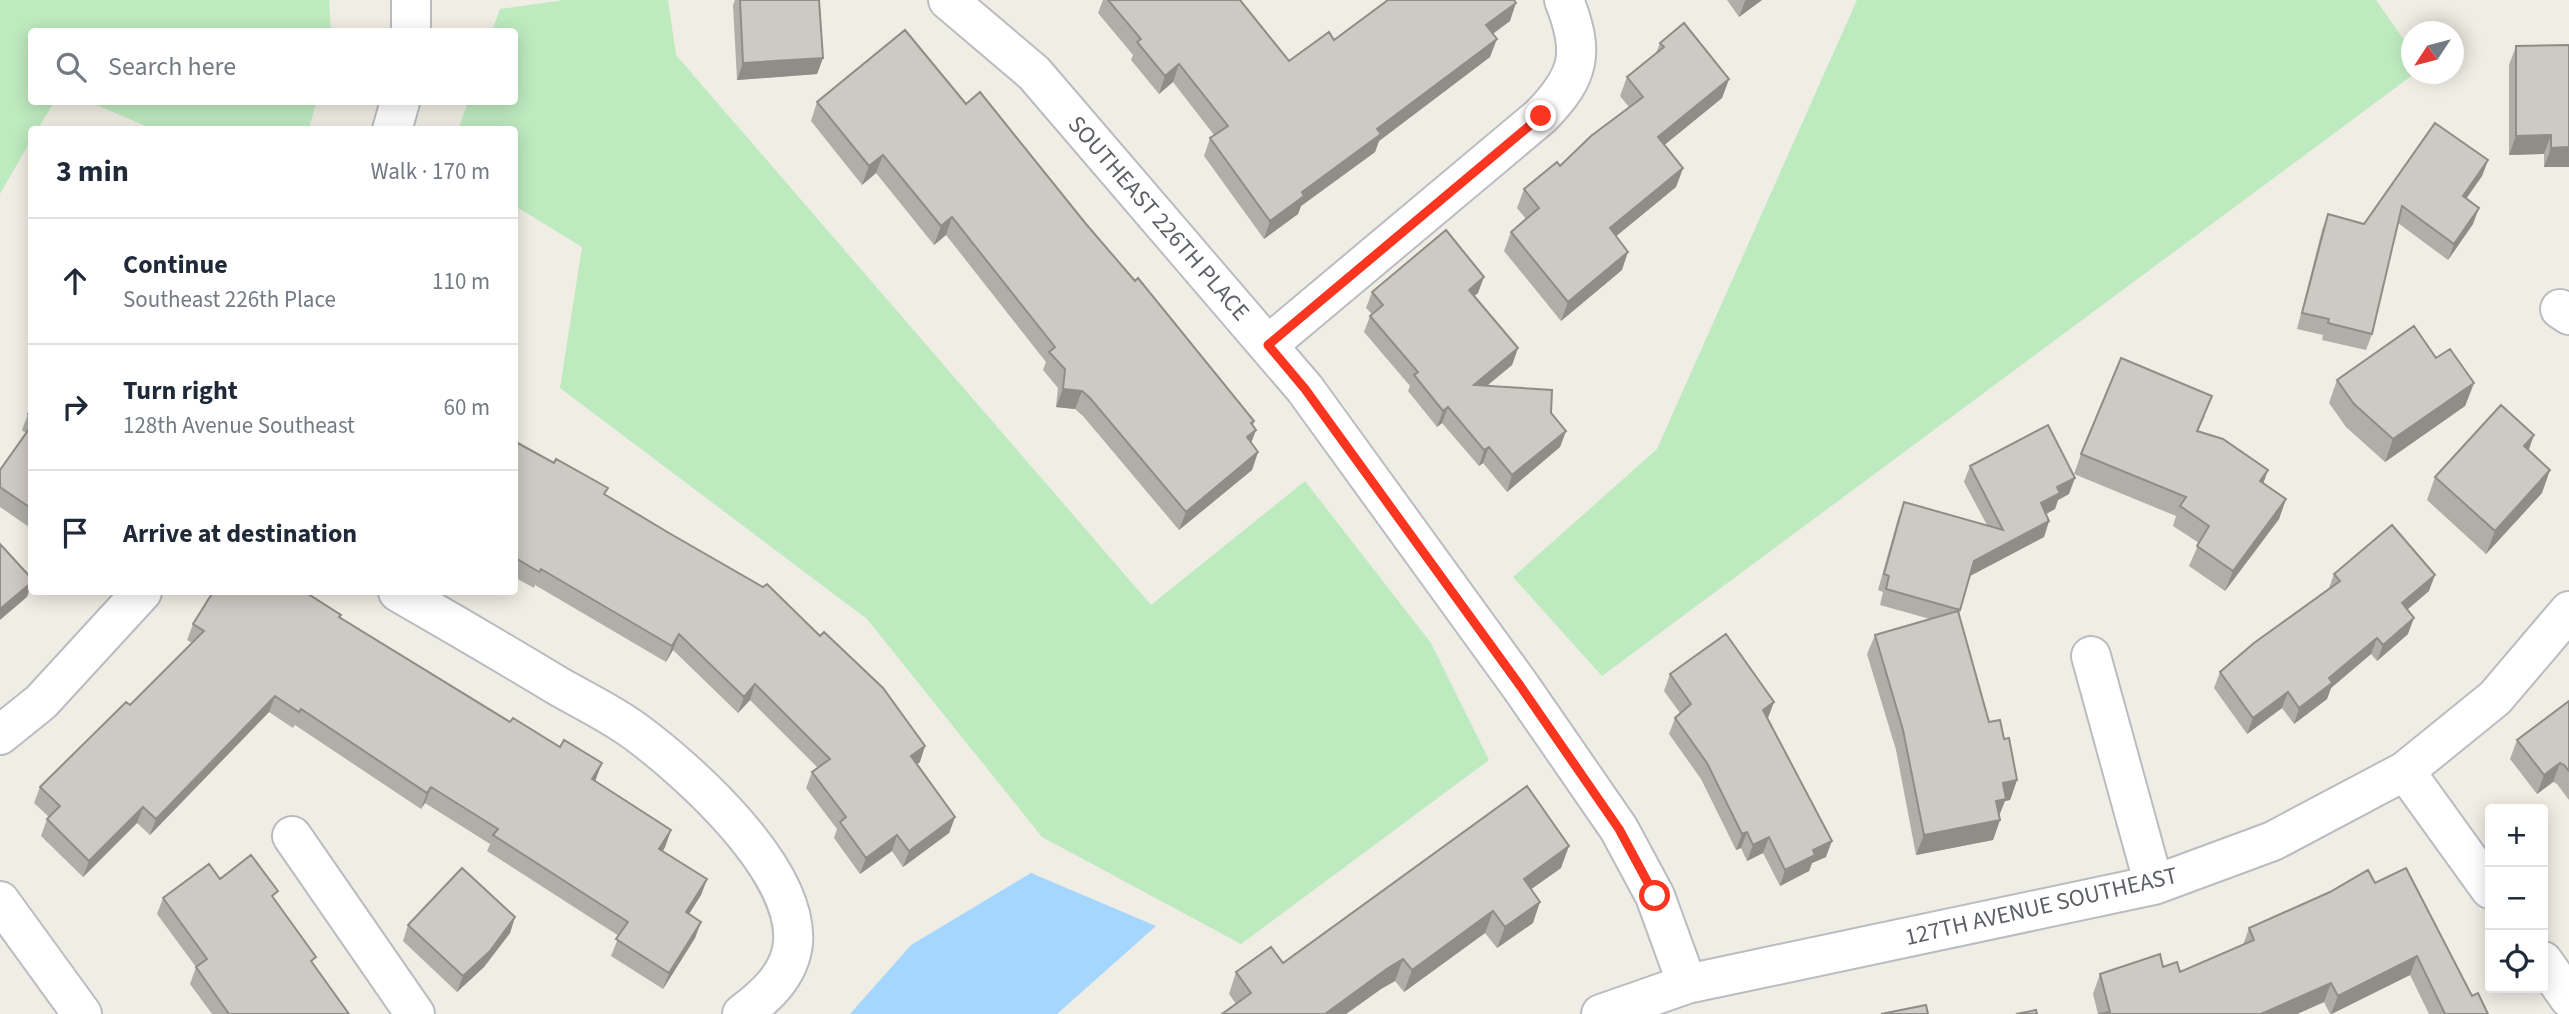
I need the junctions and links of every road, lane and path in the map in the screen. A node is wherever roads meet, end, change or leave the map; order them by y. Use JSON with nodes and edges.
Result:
{"nodes":[{"id":1,"x":411,"y":0,"type":"edge"},
{"id":2,"x":948,"y":0,"type":"edge"},
{"id":3,"x":1564,"y":0,"type":"edge"},
{"id":4,"x":411,"y":28,"type":"edge"},
{"id":5,"x":399,"y":105,"type":"edge"},
{"id":6,"x":393,"y":126,"type":"edge"},
{"id":7,"x":1268,"y":345,"type":"junction"},
{"id":8,"x":139,"y":595,"type":"edge"},
{"id":9,"x":403,"y":595,"type":"edge"},
{"id":10,"x":2569,"y":611,"type":"edge"},
{"id":11,"x":2091,"y":656,"type":"dead end"},
{"id":12,"x":0,"y":735,"type":"edge"},
{"id":13,"x":2405,"y":771,"type":"junction"},
{"id":14,"x":292,"y":836,"type":"dead end"},
{"id":15,"x":2485,"y":882,"type":"edge"},
{"id":16,"x":2154,"y":885,"type":"junction"},
{"id":17,"x":0,"y":901,"type":"edge"},
{"id":18,"x":2548,"y":968,"type":"edge"},
{"id":19,"x":1688,"y":984,"type":"junction"},
{"id":20,"x":2569,"y":998,"type":"edge"},
{"id":21,"x":82,"y":1014,"type":"edge"},
{"id":22,"x":415,"y":1014,"type":"edge"},
{"id":23,"x":742,"y":1014,"type":"edge"},
{"id":24,"x":1601,"y":1014,"type":"edge"}],
"edges":[{"from":1,"to":4,"type":"street"},
{"from":2,"to":7,"type":"street","name":"SOUTHEAST 226TH PLACE"},
{"from":3,"to":7,"type":"street"},
{"from":5,"to":6,"type":"street"},
{"from":7,"to":19,"type":"street","name":"SOUTHEAST 226TH PLACE"},
{"from":8,"to":12,"type":"street"},
{"from":9,"to":23,"type":"street"},
{"from":10,"to":13,"type":"street","name":"127TH AVENUE SOUTHEAST"},
{"from":11,"to":16,"type":"street"},
{"from":13,"to":15,"type":"street"},
{"from":13,"to":16,"type":"street","name":"127TH AVENUE SOUTHEAST"},
{"from":14,"to":22,"type":"street"},
{"from":16,"to":19,"type":"street","name":"127TH AVENUE SOUTHEAST"},
{"from":17,"to":21,"type":"street"},
{"from":18,"to":20,"type":"street"},
{"from":19,"to":24,"type":"street","name":"127TH AVENUE SOUTHEAST"}]}
